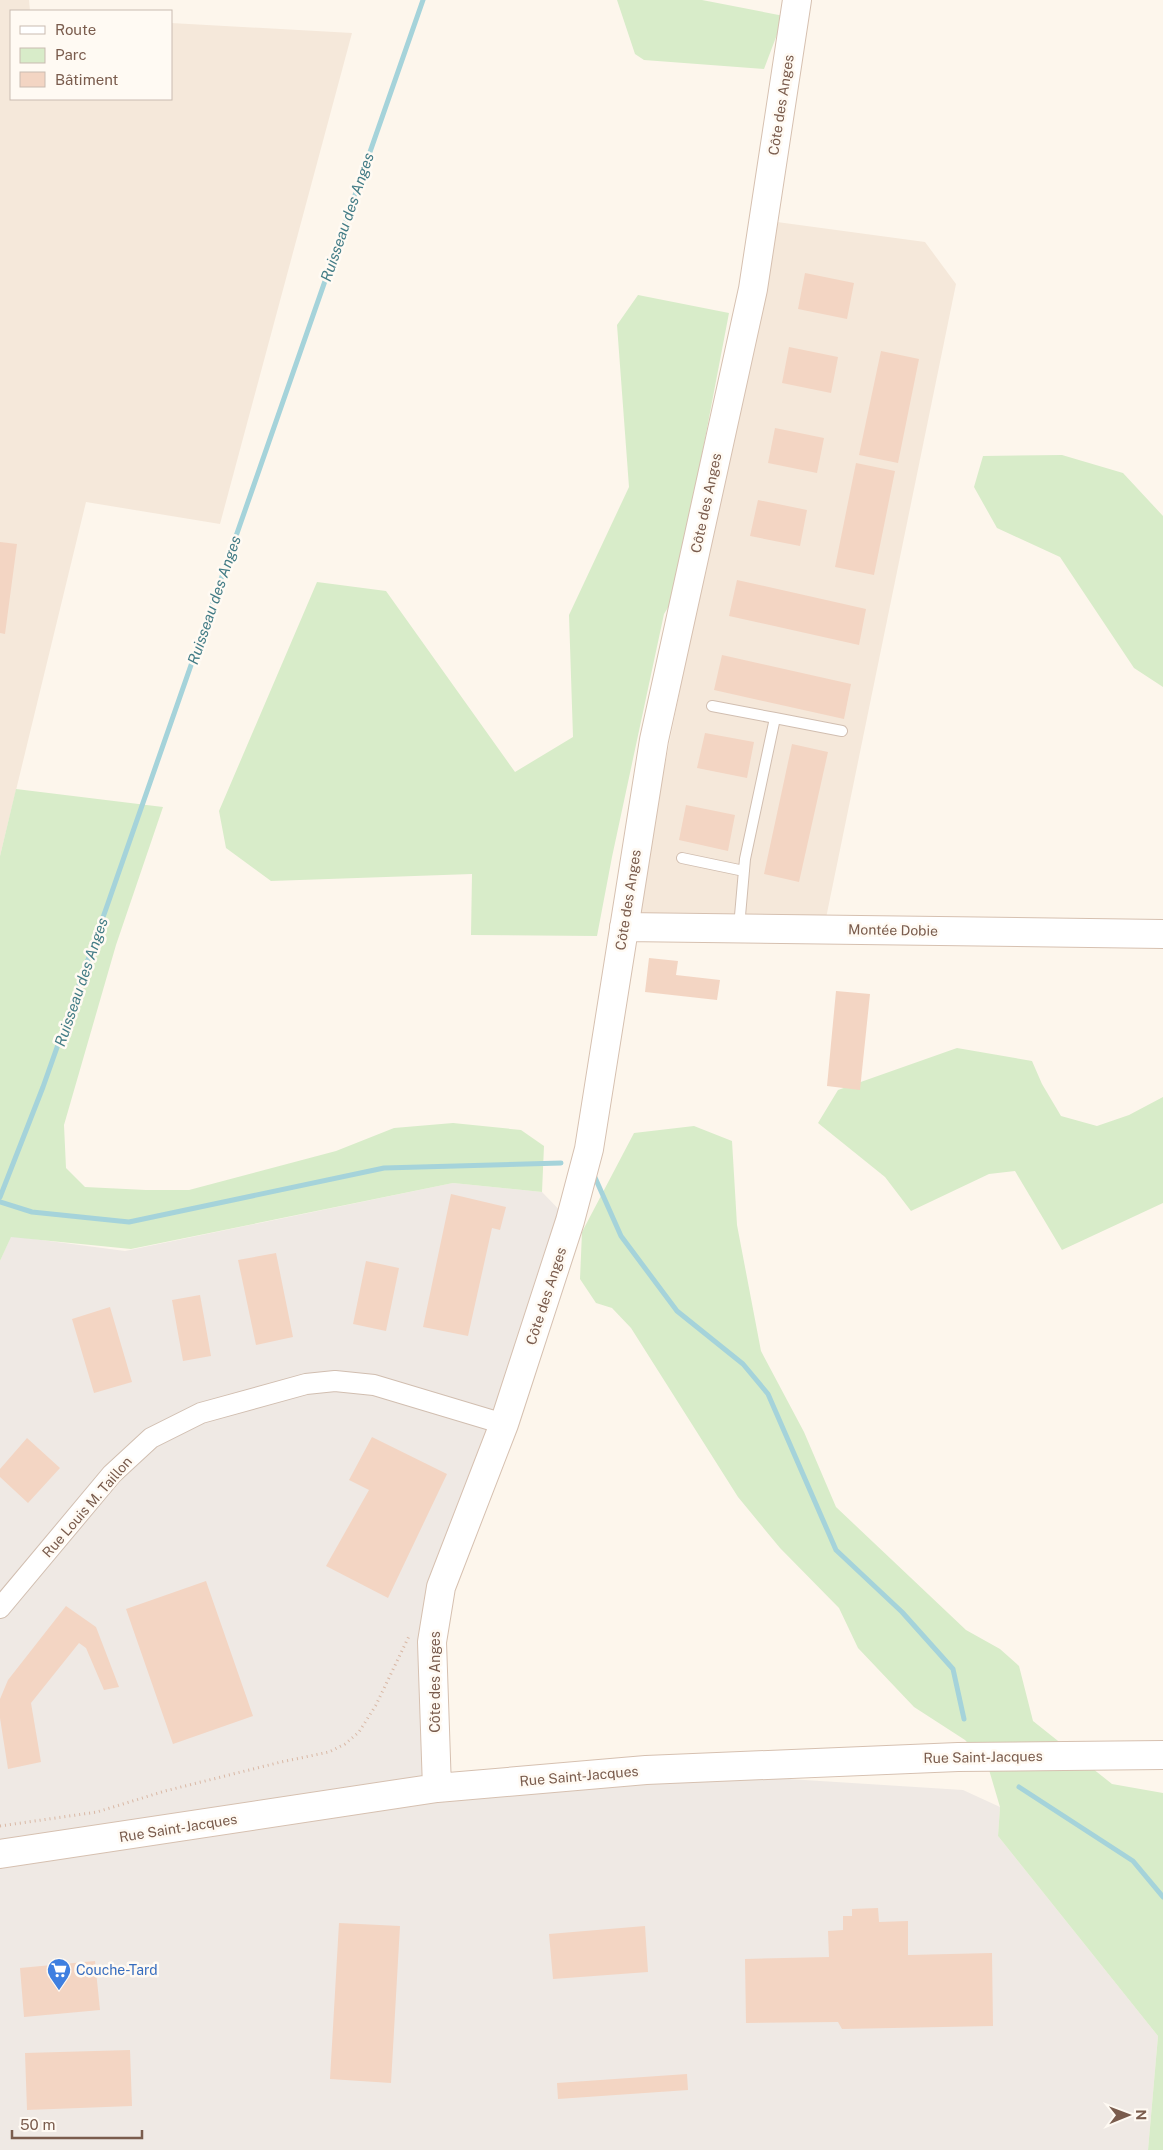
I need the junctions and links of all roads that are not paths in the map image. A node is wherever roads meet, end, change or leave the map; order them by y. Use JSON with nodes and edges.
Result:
{"nodes":[{"id":1,"x":797,"y":0,"type":"edge"},
{"id":2,"x":712,"y":706,"type":"dead end"},
{"id":3,"x":775,"y":718,"type":"junction"},
{"id":4,"x":842,"y":730,"type":"dead end"},
{"id":5,"x":682,"y":858,"type":"dead end"},
{"id":6,"x":744,"y":871,"type":"junction"},
{"id":7,"x":624,"y":927,"type":"junction"},
{"id":8,"x":739,"y":928,"type":"junction"},
{"id":9,"x":1163,"y":934,"type":"edge"},
{"id":10,"x":504,"y":1424,"type":"junction"},
{"id":11,"x":0,"y":1608,"type":"edge"},
{"id":12,"x":1163,"y":1755,"type":"edge"},
{"id":13,"x":437,"y":1788,"type":"junction"},
{"id":14,"x":0,"y":1854,"type":"edge"}],
"edges":[{"from":1,"to":7,"type":"street","name":"Côte des Anges"},
{"from":2,"to":3,"type":"lane"},
{"from":3,"to":4,"type":"lane"},
{"from":3,"to":6,"type":"lane"},
{"from":5,"to":6,"type":"lane"},
{"from":6,"to":8,"type":"lane"},
{"from":7,"to":8,"type":"street","name":"Montée Dobie"},
{"from":7,"to":10,"type":"street","name":"Côte des Anges"},
{"from":8,"to":9,"type":"street","name":"Montée Dobie"},
{"from":10,"to":11,"type":"street","name":"Rue Louis M. Taillon"},
{"from":10,"to":13,"type":"street","name":"Côte des Anges"},
{"from":12,"to":13,"type":"street","name":"Rue Saint-Jacques"},
{"from":13,"to":14,"type":"street","name":"Rue Saint-Jacques"}]}
